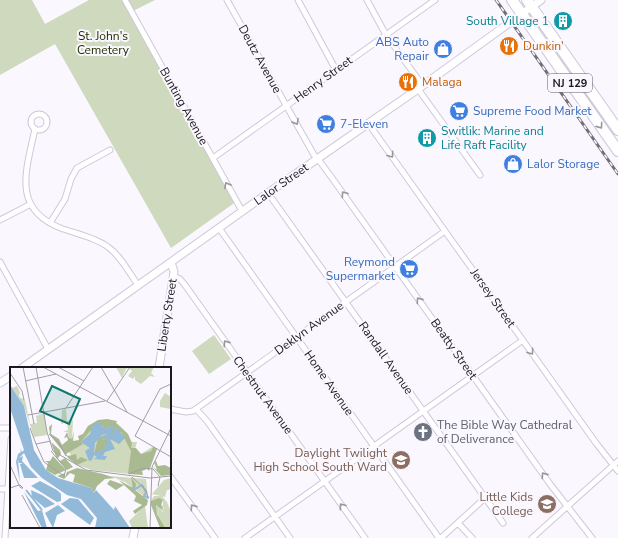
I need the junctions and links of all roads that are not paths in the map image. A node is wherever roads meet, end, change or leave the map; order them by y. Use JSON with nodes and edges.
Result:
{"nodes":[{"id":1,"x":125,"y":0,"type":"edge"},
{"id":2,"x":227,"y":0,"type":"edge"},
{"id":3,"x":298,"y":0,"type":"edge"},
{"id":4,"x":367,"y":0,"type":"edge"},
{"id":5,"x":435,"y":0,"type":"edge"},
{"id":6,"x":512,"y":0,"type":"edge"},
{"id":7,"x":541,"y":0,"type":"edge"},
{"id":8,"x":529,"y":3,"type":"edge"},
{"id":9,"x":522,"y":14,"type":"junction"},
{"id":10,"x":386,"y":35,"type":"junction"},
{"id":11,"x":336,"y":70,"type":"junction"},
{"id":12,"x":420,"y":87,"type":"junction"},
{"id":13,"x":286,"y":105,"type":"junction"},
{"id":14,"x":368,"y":123,"type":"junction"},
{"id":15,"x":35,"y":129,"type":"dead end"},
{"id":16,"x":618,"y":130,"type":"edge"},
{"id":17,"x":110,"y":150,"type":"dead end"},
{"id":18,"x":618,"y":151,"type":"edge"},
{"id":19,"x":212,"y":158,"type":"junction"},
{"id":20,"x":318,"y":159,"type":"junction"},
{"id":21,"x":480,"y":175,"type":"dead end"},
{"id":22,"x":268,"y":193,"type":"junction"},
{"id":23,"x":31,"y":204,"type":"junction"},
{"id":24,"x":242,"y":211,"type":"junction"},
{"id":25,"x":0,"y":220,"type":"edge"},
{"id":26,"x":50,"y":223,"type":"junction"},
{"id":27,"x":219,"y":228,"type":"junction"},
{"id":28,"x":445,"y":231,"type":"junction"},
{"id":29,"x":0,"y":262,"type":"edge"},
{"id":30,"x":171,"y":262,"type":"junction"},
{"id":31,"x":396,"y":267,"type":"junction"},
{"id":32,"x":173,"y":276,"type":"junction"},
{"id":33,"x":138,"y":285,"type":"junction"},
{"id":34,"x":346,"y":302,"type":"junction"},
{"id":35,"x":296,"y":337,"type":"junction"},
{"id":36,"x":523,"y":340,"type":"junction"},
{"id":37,"x":48,"y":349,"type":"junction"},
{"id":38,"x":27,"y":367,"type":"edge"},
{"id":39,"x":159,"y":367,"type":"edge"},
{"id":40,"x":247,"y":373,"type":"junction"},
{"id":41,"x":473,"y":375,"type":"junction"},
{"id":42,"x":10,"y":377,"type":"edge"},
{"id":43,"x":0,"y":383,"type":"edge"},
{"id":44,"x":171,"y":409,"type":"edge"},
{"id":45,"x":196,"y":409,"type":"junction"},
{"id":46,"x":424,"y":411,"type":"junction"},
{"id":47,"x":374,"y":446,"type":"junction"},
{"id":48,"x":618,"y":461,"type":"edge"},
{"id":49,"x":613,"y":465,"type":"junction"},
{"id":50,"x":618,"y":472,"type":"edge"},
{"id":51,"x":171,"y":477,"type":"edge"},
{"id":52,"x":324,"y":482,"type":"junction"},
{"id":53,"x":0,"y":488,"type":"edge"},
{"id":54,"x":10,"y":489,"type":"edge"},
{"id":55,"x":485,"y":498,"type":"junction"},
{"id":56,"x":568,"y":505,"type":"junction"},
{"id":57,"x":275,"y":517,"type":"junction"},
{"id":58,"x":458,"y":523,"type":"junction"},
{"id":59,"x":503,"y":523,"type":"dead end"},
{"id":60,"x":135,"y":528,"type":"edge"},
{"id":61,"x":5,"y":538,"type":"edge"},
{"id":62,"x":133,"y":538,"type":"edge"},
{"id":63,"x":215,"y":538,"type":"edge"},
{"id":64,"x":245,"y":538,"type":"edge"},
{"id":65,"x":290,"y":538,"type":"edge"},
{"id":66,"x":365,"y":538,"type":"edge"},
{"id":67,"x":440,"y":538,"type":"edge"},
{"id":68,"x":472,"y":538,"type":"edge"},
{"id":69,"x":532,"y":538,"type":"edge"},
{"id":70,"x":592,"y":538,"type":"edge"}],
"edges":[{"from":1,"to":19,"type":"street","name":"Bunting Avenue"},
{"from":2,"to":13,"type":"street","name":"Deutz Avenue"},
{"from":3,"to":11,"type":"street"},
{"from":4,"to":10,"type":"street"},
{"from":5,"to":10,"type":"street","name":"Henry Street"},
{"from":6,"to":9,"type":"highway","number":"NJ 129"},
{"from":7,"to":8,"type":"main road","name":"Lalor Street"},
{"from":8,"to":9,"type":"main road","name":"Lalor Street"},
{"from":8,"to":16,"type":"highway","number":"NJ 129"},
{"from":9,"to":12,"type":"main road","name":"Lalor Street"},
{"from":9,"to":18,"type":"highway","number":"NJ 129","one_way":true},
{"from":10,"to":11,"type":"street","name":"Henry Street"},
{"from":10,"to":12,"type":"street"},
{"from":11,"to":13,"type":"street","name":"Henry Street"},
{"from":12,"to":14,"type":"main road","name":"Lalor Street"},
{"from":12,"to":21,"type":"street"},
{"from":13,"to":19,"type":"street","name":"Henry Street"},
{"from":13,"to":20,"type":"street","name":"Deutz Avenue","one_way":true},
{"from":14,"to":20,"type":"main road","name":"Lalor Street"},
{"from":14,"to":28,"type":"street","name":"Jersey Street","one_way":true},
{"from":15,"to":23,"type":"street"},
{"from":17,"to":26,"type":"street"},
{"from":24,"to":19,"type":"street","name":"Bunting Avenue","one_way":true},
{"from":20,"to":22,"type":"main road","name":"Lalor Street"},
{"from":31,"to":20,"type":"street","name":"Beatty Street","one_way":true},
{"from":22,"to":24,"type":"main road","name":"Lalor Street"},
{"from":22,"to":34,"type":"street","name":"Randall Avenue"},
{"from":23,"to":25,"type":"street"},
{"from":23,"to":26,"type":"street"},
{"from":24,"to":27,"type":"main road","name":"Lalor Street"},
{"from":26,"to":33,"type":"street"},
{"from":27,"to":30,"type":"main road","name":"Lalor Street"},
{"from":27,"to":35,"type":"street","name":"Home Avenue"},
{"from":28,"to":31,"type":"street","name":"Deklyn Avenue"},
{"from":28,"to":36,"type":"street","name":"Jersey Street"},
{"from":29,"to":37,"type":"street"},
{"from":30,"to":32,"type":"main road","name":"Liberty Street"},
{"from":30,"to":33,"type":"main road","name":"Lalor Street"},
{"from":31,"to":34,"type":"street","name":"Deklyn Avenue"},
{"from":41,"to":31,"type":"street","name":"Beatty Street","one_way":true},
{"from":32,"to":39,"type":"main road","name":"Liberty Street"},
{"from":40,"to":32,"type":"street","name":"Chestnut Avenue","one_way":true},
{"from":33,"to":37,"type":"main road","name":"Lalor Street"},
{"from":34,"to":35,"type":"street","name":"Deklyn Avenue"},
{"from":34,"to":46,"type":"street","name":"Randall Avenue"},
{"from":35,"to":40,"type":"street","name":"Deklyn Avenue"},
{"from":35,"to":47,"type":"street","name":"Home Avenue"},
{"from":36,"to":41,"type":"street"},
{"from":36,"to":49,"type":"street","name":"Jersey Street","one_way":true},
{"from":37,"to":38,"type":"main road","name":"Lalor Street"},
{"from":40,"to":45,"type":"street","name":"Deklyn Avenue"},
{"from":40,"to":52,"type":"street","name":"Chestnut Avenue"},
{"from":41,"to":46,"type":"street"},
{"from":56,"to":41,"type":"street","name":"Beatty Street","one_way":true},
{"from":42,"to":43,"type":"main road"},
{"from":44,"to":45,"type":"street"},
{"from":45,"to":57,"type":"street"},
{"from":46,"to":47,"type":"street"},
{"from":46,"to":55,"type":"street","name":"Randall Avenue"},
{"from":47,"to":52,"type":"street"},
{"from":47,"to":67,"type":"street","name":"Home Avenue"},
{"from":48,"to":49,"type":"street"},
{"from":49,"to":50,"type":"street","name":"Jersey Street"},
{"from":49,"to":56,"type":"street"},
{"from":63,"to":51,"type":"street","one_way":true},
{"from":52,"to":57,"type":"street"},
{"from":66,"to":52,"type":"street","name":"Chestnut Avenue","one_way":true},
{"from":53,"to":54,"type":"street"},
{"from":54,"to":61,"type":"street"},
{"from":55,"to":58,"type":"street"},
{"from":55,"to":59,"type":"street","name":"Randall Avenue"},
{"from":56,"to":69,"type":"street"},
{"from":56,"to":70,"type":"street","name":"Beatty Street"},
{"from":57,"to":64,"type":"street"},
{"from":57,"to":65,"type":"street"},
{"from":58,"to":67,"type":"street"},
{"from":58,"to":68,"type":"street"},
{"from":60,"to":62,"type":"main road"}]}
